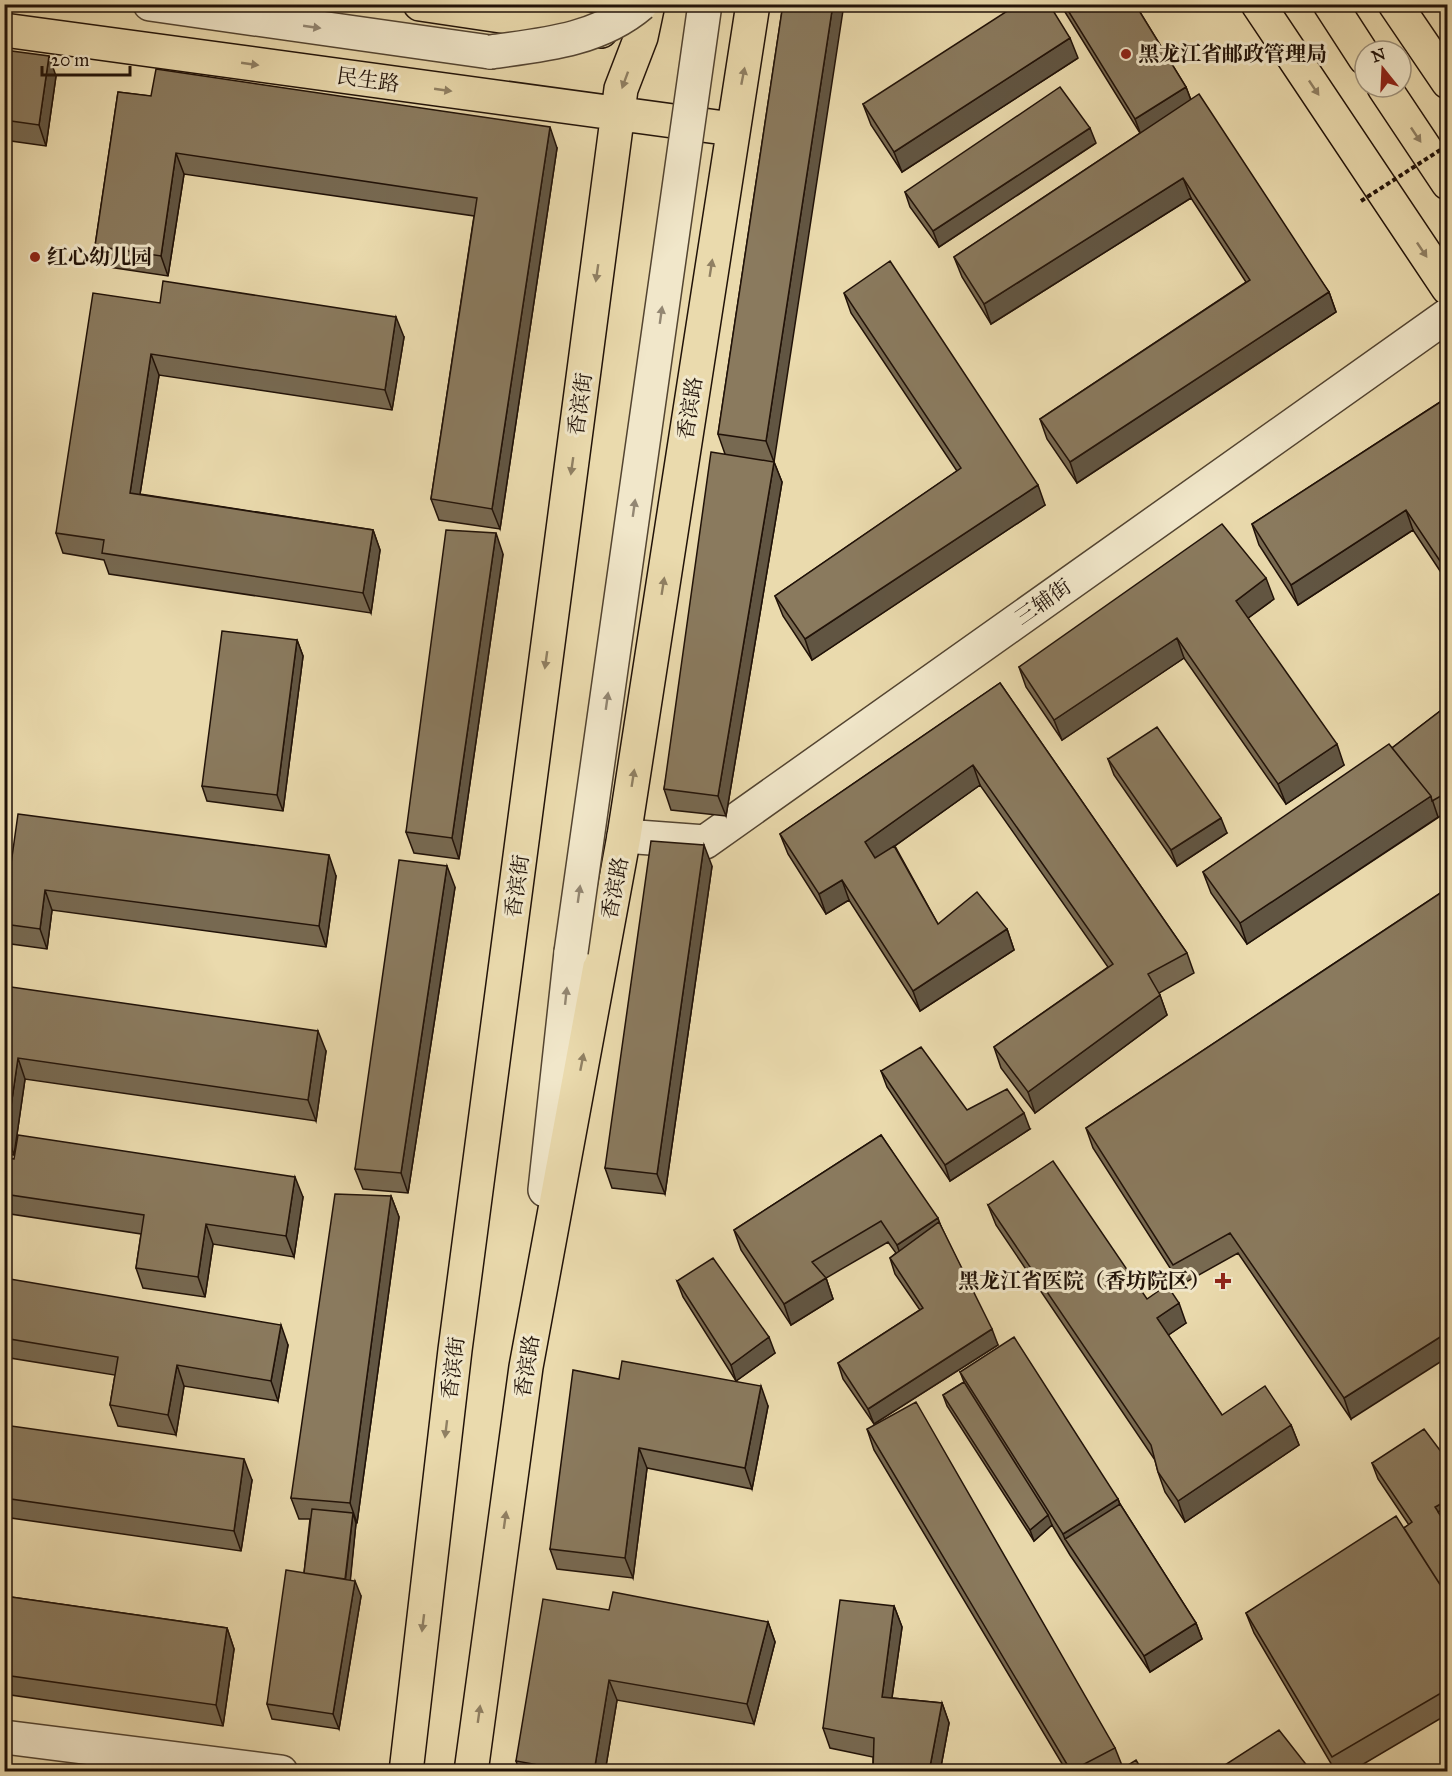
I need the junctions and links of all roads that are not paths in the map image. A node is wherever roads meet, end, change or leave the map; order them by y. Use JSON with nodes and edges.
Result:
{"nodes":[{"id":1,"x":150,"y":4,"type":"edge"},
{"id":2,"x":420,"y":4,"type":"edge"},
{"id":3,"x":641,"y":4,"type":"edge"},
{"id":4,"x":648,"y":4,"type":"edge"},
{"id":5,"x":705,"y":4,"type":"edge"},
{"id":6,"x":753,"y":4,"type":"edge"},
{"id":7,"x":1258,"y":4,"type":"edge"},
{"id":8,"x":1330,"y":4,"type":"edge"},
{"id":9,"x":1395,"y":4,"type":"edge"},
{"id":10,"x":4,"y":30,"type":"edge"},
{"id":11,"x":641,"y":37,"type":"junction"},
{"id":12,"x":1353,"y":39,"type":"edge"},
{"id":13,"x":1448,"y":82,"type":"edge"},
{"id":14,"x":1392,"y":99,"type":"edge"},
{"id":15,"x":618,"y":115,"type":"junction"},
{"id":16,"x":732,"y":129,"type":"junction"},
{"id":17,"x":1448,"y":183,"type":"edge"},
{"id":18,"x":1448,"y":288,"type":"edge"},
{"id":19,"x":1448,"y":315,"type":"edge"},
{"id":20,"x":624,"y":836,"type":"junction"},
{"id":21,"x":526,"y":1367,"type":"junction"},
{"id":22,"x":4,"y":1737,"type":"edge"},
{"id":23,"x":281,"y":1772,"type":"edge"},
{"id":24,"x":406,"y":1772,"type":"edge"},
{"id":25,"x":471,"y":1772,"type":"edge"}],
"edges":[{"from":1,"to":3,"type":"street","one_way":true,"bridge":true},
{"from":2,"to":11,"type":"main road"},
{"from":4,"to":11,"type":"main road","name":"香滨街"},
{"from":21,"to":5,"type":"street","one_way":true,"bridge":true},
{"from":16,"to":6,"type":"main road","name":"香滨路","one_way":true},
{"from":7,"to":18,"type":"main road","one_way":true},
{"from":8,"to":12,"type":"main road"},
{"from":9,"to":13,"type":"main road"},
{"from":10,"to":15,"type":"main road","name":"民生路","one_way":true},
{"from":11,"to":15,"type":"main road","name":"香滨街","one_way":true},
{"from":14,"to":17,"type":"main road","one_way":true},
{"from":15,"to":16,"type":"main road","name":"民生路"},
{"from":15,"to":24,"type":"main road","name":"香滨街","one_way":true},
{"from":20,"to":16,"type":"main road","name":"香滨路","one_way":true},
{"from":19,"to":20,"type":"street","name":"三辅街"},
{"from":21,"to":20,"type":"main road","name":"香滨路","one_way":true},
{"from":25,"to":21,"type":"main road","name":"香滨路","one_way":true},
{"from":22,"to":23,"type":"street"}]}
